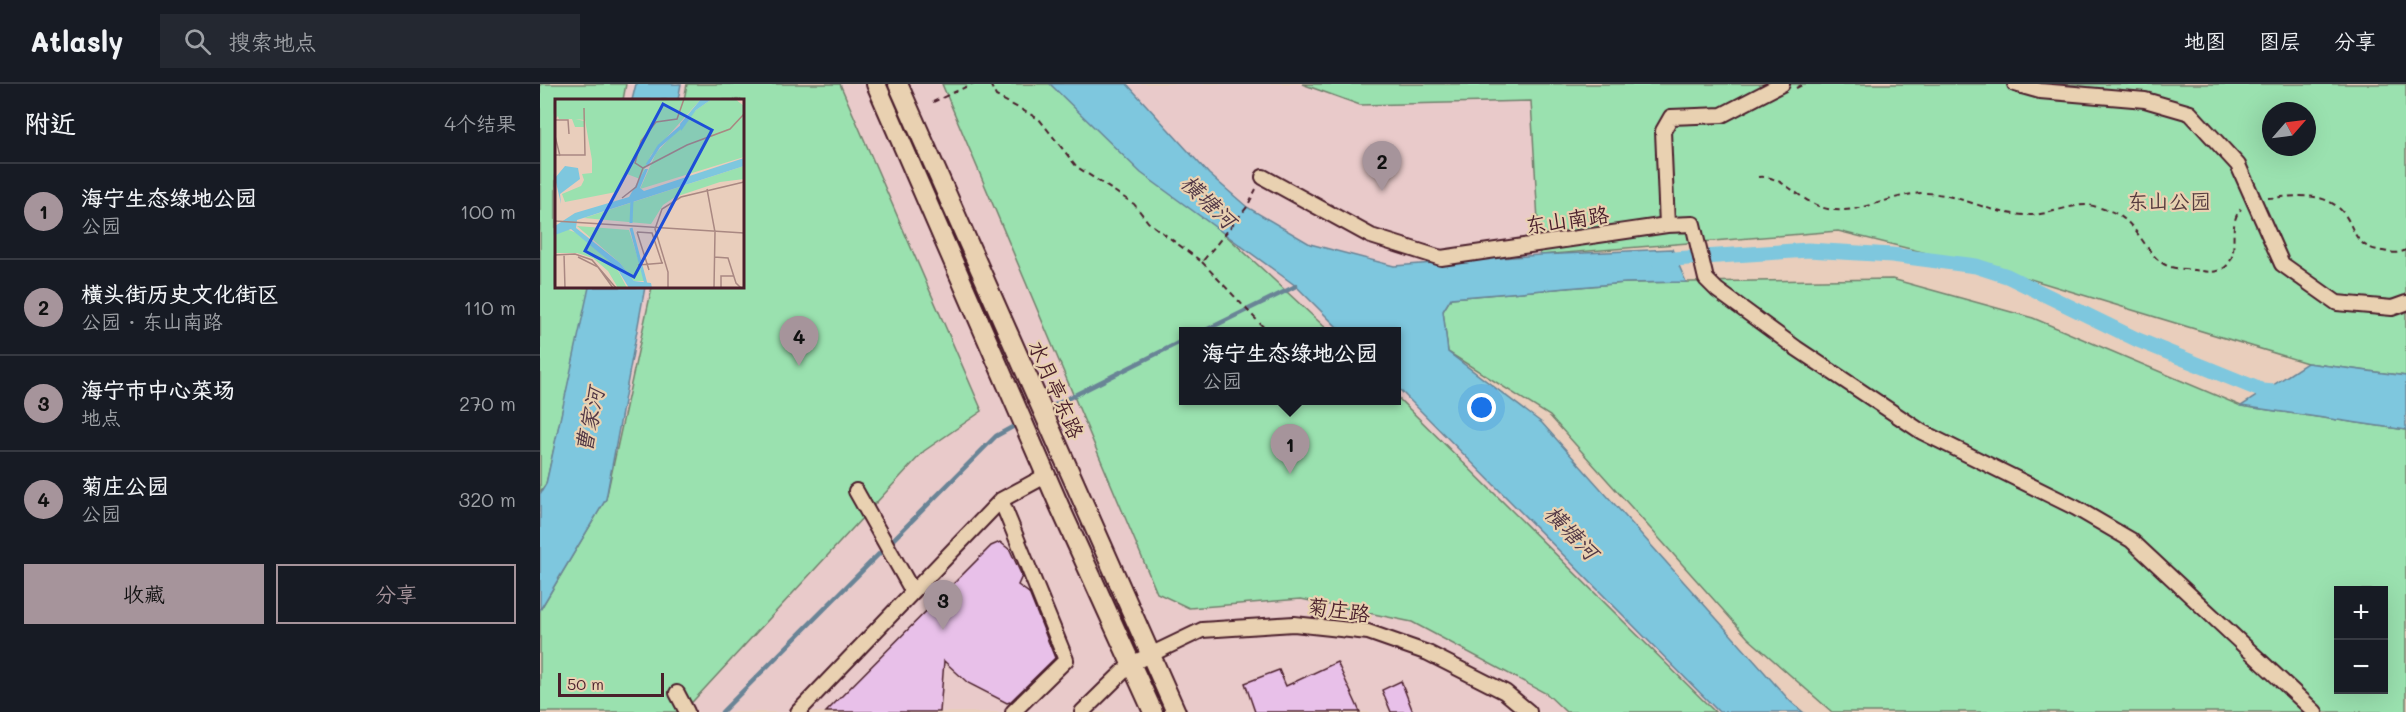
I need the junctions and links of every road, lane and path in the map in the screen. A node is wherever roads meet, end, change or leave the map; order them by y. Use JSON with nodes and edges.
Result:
{"nodes":[{"id":1,"x":876,"y":84,"type":"edge"},
{"id":2,"x":898,"y":84,"type":"edge"},
{"id":3,"x":972,"y":84,"type":"edge"},
{"id":4,"x":990,"y":84,"type":"edge"},
{"id":5,"x":1782,"y":84,"type":"edge"},
{"id":6,"x":2015,"y":84,"type":"edge"},
{"id":7,"x":933,"y":102,"type":"dead end"},
{"id":8,"x":1263,"y":177,"type":"joint"},
{"id":9,"x":1758,"y":177,"type":"dead end"},
{"id":10,"x":2255,"y":202,"type":"junction"},
{"id":11,"x":1667,"y":225,"type":"junction"},
{"id":12,"x":2406,"y":250,"type":"edge"},
{"id":13,"x":1202,"y":262,"type":"junction"},
{"id":14,"x":2406,"y":303,"type":"edge"},
{"id":15,"x":1263,"y":327,"type":"edge"},
{"id":16,"x":1047,"y":475,"type":"junction"},
{"id":17,"x":856,"y":491,"type":"dead end"},
{"id":18,"x":1001,"y":500,"type":"junction"},
{"id":19,"x":913,"y":592,"type":"junction"},
{"id":20,"x":1150,"y":655,"type":"junction"},
{"id":21,"x":1131,"y":664,"type":"junction"},
{"id":22,"x":677,"y":693,"type":"dead end"},
{"id":23,"x":687,"y":712,"type":"edge"},
{"id":24,"x":798,"y":712,"type":"edge"},
{"id":25,"x":1013,"y":712,"type":"edge"},
{"id":26,"x":1082,"y":712,"type":"edge"},
{"id":27,"x":1153,"y":712,"type":"edge"},
{"id":28,"x":1176,"y":712,"type":"edge"},
{"id":29,"x":1529,"y":712,"type":"edge"},
{"id":30,"x":2315,"y":712,"type":"edge"}],
"edges":[{"from":1,"to":16,"type":"main road","name":"水月亭东路"},
{"from":2,"to":20,"type":"main road","name":"水月亭东路"},
{"from":3,"to":7,"type":"path"},
{"from":4,"to":13,"type":"path"},
{"from":5,"to":11,"type":"street"},
{"from":6,"to":10,"type":"street"},
{"from":8,"to":11,"type":"street","name":"东山南路"},
{"from":8,"to":13,"type":"path"},
{"from":9,"to":10,"type":"path"},
{"from":10,"to":12,"type":"path"},
{"from":10,"to":14,"type":"street"},
{"from":11,"to":30,"type":"street","name":"东山南路"},
{"from":13,"to":15,"type":"path"},
{"from":16,"to":18,"type":"street"},
{"from":16,"to":21,"type":"main road","name":"水月亭东路"},
{"from":17,"to":19,"type":"street"},
{"from":18,"to":19,"type":"street"},
{"from":18,"to":25,"type":"street"},
{"from":19,"to":24,"type":"street"},
{"from":20,"to":21,"type":"street","name":"菊庄路"},
{"from":20,"to":28,"type":"main road","name":"水月亭东路"},
{"from":20,"to":29,"type":"street","name":"菊庄路"},
{"from":21,"to":26,"type":"street","name":"菊庄路"},
{"from":21,"to":27,"type":"main road","name":"水月亭东路"},
{"from":22,"to":23,"type":"street"}]}
